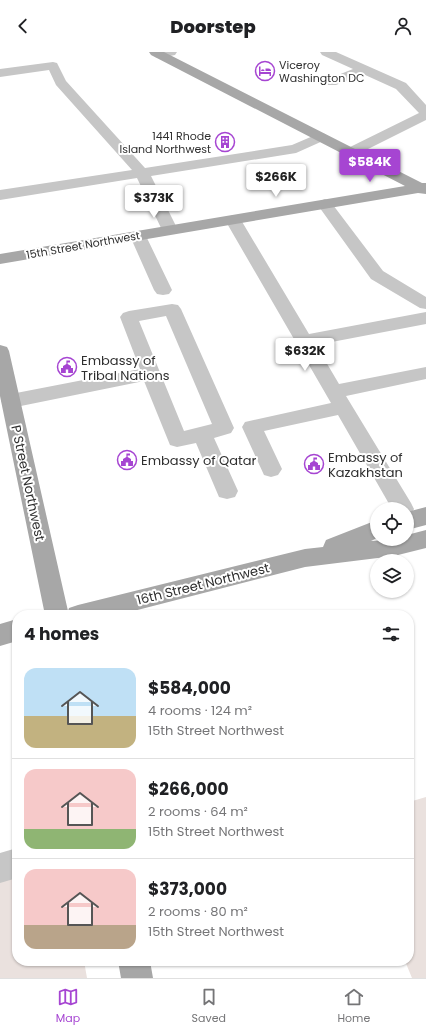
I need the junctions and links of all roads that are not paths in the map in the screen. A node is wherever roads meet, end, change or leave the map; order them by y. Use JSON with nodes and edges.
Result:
{"nodes":[{"id":1,"x":326,"y":52,"type":"edge"},
{"id":2,"x":162,"y":53,"type":"edge"},
{"id":3,"x":364,"y":69,"type":"junction"},
{"id":4,"x":0,"y":73,"type":"edge"},
{"id":5,"x":379,"y":76,"type":"junction"},
{"id":6,"x":332,"y":82,"type":"dead end"},
{"id":7,"x":352,"y":87,"type":"dead end"},
{"id":8,"x":426,"y":114,"type":"edge"},
{"id":9,"x":320,"y":137,"type":"junction"},
{"id":10,"x":351,"y":152,"type":"junction"},
{"id":11,"x":139,"y":169,"type":"junction"},
{"id":12,"x":79,"y":177,"type":"dead end"},
{"id":13,"x":424,"y":189,"type":"edge"},
{"id":14,"x":0,"y":195,"type":"edge"},
{"id":15,"x":325,"y":204,"type":"junction"},
{"id":16,"x":233,"y":220,"type":"junction"},
{"id":17,"x":170,"y":230,"type":"junction"},
{"id":18,"x":138,"y":236,"type":"junction"},
{"id":19,"x":0,"y":259,"type":"edge"},
{"id":20,"x":163,"y":290,"type":"dead end"},
{"id":21,"x":426,"y":304,"type":"edge"},
{"id":22,"x":426,"y":318,"type":"edge"},
{"id":23,"x":305,"y":341,"type":"junction"},
{"id":24,"x":0,"y":351,"type":"edge"},
{"id":25,"x":426,"y":372,"type":"edge"},
{"id":26,"x":151,"y":373,"type":"junction"},
{"id":27,"x":339,"y":399,"type":"junction"},
{"id":28,"x":11,"y":401,"type":"junction"},
{"id":29,"x":202,"y":434,"type":"junction"},
{"id":30,"x":271,"y":469,"type":"dead end"},
{"id":31,"x":227,"y":491,"type":"dead end"},
{"id":32,"x":405,"y":502,"type":"edge"},
{"id":33,"x":370,"y":532,"type":"edge"},
{"id":34,"x":425,"y":541,"type":"edge"},
{"id":35,"x":305,"y":558,"type":"junction"},
{"id":36,"x":56,"y":610,"type":"edge"},
{"id":37,"x":98,"y":610,"type":"edge"},
{"id":38,"x":12,"y":631,"type":"edge"},
{"id":39,"x":0,"y":635,"type":"edge"},
{"id":40,"x":12,"y":864,"type":"edge"},
{"id":41,"x":0,"y":868,"type":"edge"},
{"id":42,"x":135,"y":966,"type":"edge"},
{"id":43,"x":137,"y":978,"type":"edge"}],
"edges":[{"from":1,"to":3,"type":"street"},
{"from":2,"to":9,"type":"main road"},
{"from":3,"to":5,"type":"street"},
{"from":3,"to":6,"type":"street"},
{"from":4,"to":11,"type":"street"},
{"from":5,"to":7,"type":"street"},
{"from":5,"to":8,"type":"street"},
{"from":8,"to":10,"type":"street"},
{"from":9,"to":10,"type":"main road"},
{"from":9,"to":11,"type":"street"},
{"from":10,"to":13,"type":"main road"},
{"from":11,"to":12,"type":"street"},
{"from":11,"to":14,"type":"street"},
{"from":11,"to":17,"type":"street"},
{"from":13,"to":15,"type":"main road","name":"15th Street Northwest"},
{"from":15,"to":16,"type":"main road","name":"15th Street Northwest"},
{"from":15,"to":21,"type":"street"},
{"from":16,"to":17,"type":"main road","name":"15th Street Northwest"},
{"from":16,"to":23,"type":"street"},
{"from":17,"to":18,"type":"main road","name":"15th Street Northwest"},
{"from":18,"to":19,"type":"main road","name":"15th Street Northwest"},
{"from":18,"to":20,"type":"street"},
{"from":22,"to":23,"type":"street"},
{"from":23,"to":27,"type":"street"},
{"from":24,"to":28,"type":"main road","name":"P Street Northwest"},
{"from":25,"to":27,"type":"street"},
{"from":26,"to":28,"type":"street"},
{"from":26,"to":29,"type":"street"},
{"from":26,"to":29,"type":"street"},
{"from":27,"to":30,"type":"street"},
{"from":27,"to":32,"type":"street"},
{"from":28,"to":36,"type":"main road","name":"P Street Northwest"},
{"from":29,"to":31,"type":"street"},
{"from":33,"to":35,"type":"main road","name":"16th Street Northwest"},
{"from":34,"to":35,"type":"main road","name":"16th Street Northwest"},
{"from":35,"to":37,"type":"main road","name":"16th Street Northwest"},
{"from":38,"to":39,"type":"main road"},
{"from":40,"to":41,"type":"street"},
{"from":42,"to":43,"type":"main road"}]}
